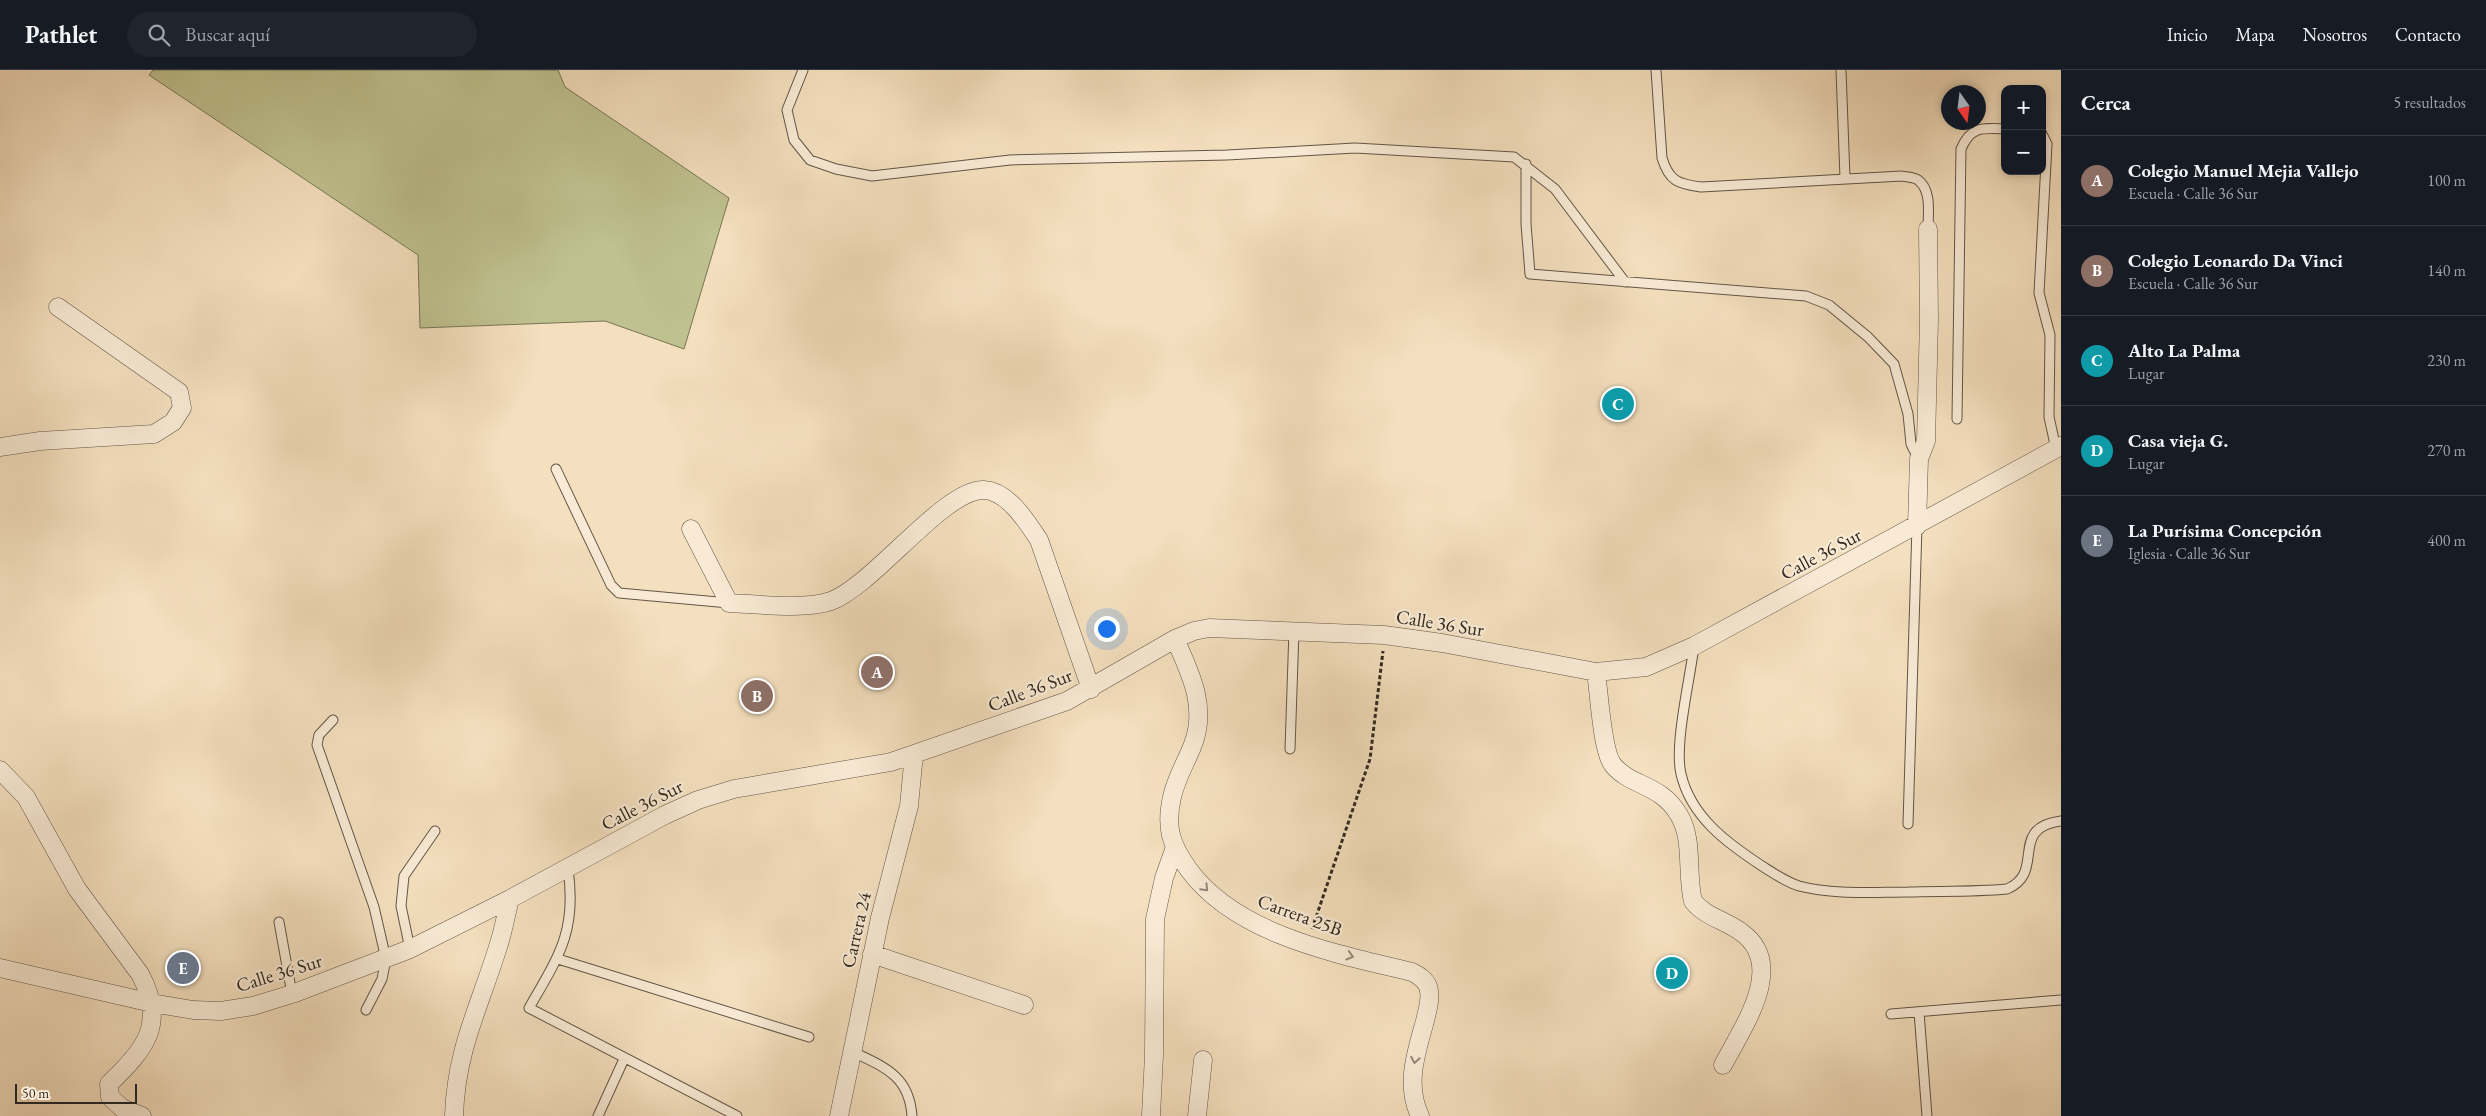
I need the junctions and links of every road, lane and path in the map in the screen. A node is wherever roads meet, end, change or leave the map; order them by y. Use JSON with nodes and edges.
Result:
{"nodes":[{"id":1,"x":803,"y":70,"type":"edge"},
{"id":2,"x":1656,"y":70,"type":"edge"},
{"id":3,"x":1841,"y":70,"type":"edge"},
{"id":4,"x":2001,"y":129,"type":"edge"},
{"id":5,"x":2046,"y":142,"type":"edge"},
{"id":6,"x":2046,"y":163,"type":"edge"},
{"id":7,"x":1526,"y":164,"type":"junction"},
{"id":8,"x":2045,"y":175,"type":"edge"},
{"id":9,"x":1845,"y":178,"type":"junction"},
{"id":10,"x":1928,"y":229,"type":"joint"},
{"id":11,"x":1625,"y":282,"type":"junction"},
{"id":12,"x":58,"y":307,"type":"dead end"},
{"id":13,"x":1957,"y":419,"type":"dead end"},
{"id":14,"x":0,"y":447,"type":"edge"},
{"id":15,"x":2058,"y":447,"type":"edge"},
{"id":16,"x":1918,"y":459,"type":"junction"},
{"id":17,"x":556,"y":469,"type":"dead end"},
{"id":18,"x":1917,"y":526,"type":"junction"},
{"id":19,"x":691,"y":529,"type":"dead end"},
{"id":20,"x":728,"y":603,"type":"junction"},
{"id":21,"x":1294,"y":630,"type":"junction"},
{"id":22,"x":1384,"y":635,"type":"junction"},
{"id":23,"x":1175,"y":639,"type":"junction"},
{"id":24,"x":1694,"y":646,"type":"junction"},
{"id":25,"x":1596,"y":672,"type":"junction"},
{"id":26,"x":1091,"y":689,"type":"junction"},
{"id":27,"x":332,"y":720,"type":"dead end"},
{"id":28,"x":1290,"y":749,"type":"dead end"},
{"id":29,"x":914,"y":754,"type":"junction"},
{"id":30,"x":3,"y":778,"type":"edge"},
{"id":31,"x":2061,"y":821,"type":"edge"},
{"id":32,"x":1908,"y":824,"type":"dead end"},
{"id":33,"x":435,"y":831,"type":"dead end"},
{"id":34,"x":1174,"y":850,"type":"junction"},
{"id":35,"x":568,"y":869,"type":"junction"},
{"id":36,"x":510,"y":900,"type":"junction"},
{"id":37,"x":279,"y":922,"type":"dead end"},
{"id":38,"x":1308,"y":943,"type":"junction"},
{"id":39,"x":410,"y":948,"type":"junction"},
{"id":40,"x":872,"y":954,"type":"junction"},
{"id":41,"x":386,"y":959,"type":"junction"},
{"id":42,"x":558,"y":959,"type":"junction"},
{"id":43,"x":0,"y":968,"type":"edge"},
{"id":44,"x":292,"y":994,"type":"junction"},
{"id":45,"x":2061,"y":1000,"type":"edge"},
{"id":46,"x":152,"y":1003,"type":"junction"},
{"id":47,"x":1024,"y":1005,"type":"dead end"},
{"id":48,"x":366,"y":1010,"type":"dead end"},
{"id":49,"x":1919,"y":1012,"type":"junction"},
{"id":50,"x":1891,"y":1014,"type":"dead end"},
{"id":51,"x":809,"y":1037,"type":"dead end"},
{"id":52,"x":851,"y":1051,"type":"junction"},
{"id":53,"x":624,"y":1059,"type":"junction"},
{"id":54,"x":1203,"y":1060,"type":"dead end"},
{"id":55,"x":1723,"y":1065,"type":"dead end"},
{"id":56,"x":142,"y":1116,"type":"edge"},
{"id":57,"x":454,"y":1116,"type":"edge"},
{"id":58,"x":598,"y":1116,"type":"edge"},
{"id":59,"x":737,"y":1116,"type":"edge"},
{"id":60,"x":840,"y":1116,"type":"edge"},
{"id":61,"x":912,"y":1116,"type":"edge"},
{"id":62,"x":1151,"y":1116,"type":"edge"},
{"id":63,"x":1198,"y":1116,"type":"edge"},
{"id":64,"x":1420,"y":1116,"type":"edge"},
{"id":65,"x":1927,"y":1116,"type":"edge"}],
"edges":[{"from":1,"to":7,"type":"lane"},
{"from":2,"to":9,"type":"lane"},
{"from":3,"to":9,"type":"lane"},
{"from":4,"to":13,"type":"lane"},
{"from":5,"to":6,"type":"lane"},
{"from":7,"to":11,"type":"lane"},
{"from":7,"to":11,"type":"lane"},
{"from":8,"to":15,"type":"lane"},
{"from":9,"to":10,"type":"lane"},
{"from":10,"to":16,"type":"street"},
{"from":11,"to":16,"type":"lane"},
{"from":12,"to":14,"type":"street"},
{"from":15,"to":18,"type":"street","name":"Calle 36 Sur"},
{"from":16,"to":18,"type":"street"},
{"from":17,"to":20,"type":"lane"},
{"from":18,"to":24,"type":"street","name":"Calle 36 Sur"},
{"from":18,"to":32,"type":"lane"},
{"from":19,"to":20,"type":"street"},
{"from":20,"to":26,"type":"street"},
{"from":21,"to":22,"type":"street","name":"Calle 36 Sur"},
{"from":21,"to":23,"type":"street","name":"Calle 36 Sur"},
{"from":21,"to":28,"type":"lane"},
{"from":22,"to":25,"type":"street","name":"Calle 36 Sur"},
{"from":22,"to":38,"type":"path"},
{"from":23,"to":26,"type":"street","name":"Calle 36 Sur"},
{"from":23,"to":34,"type":"street","name":"Carrera 25B"},
{"from":24,"to":25,"type":"street","name":"Calle 36 Sur"},
{"from":24,"to":31,"type":"lane"},
{"from":25,"to":55,"type":"street"},
{"from":26,"to":29,"type":"street","name":"Calle 36 Sur"},
{"from":27,"to":41,"type":"lane"},
{"from":29,"to":35,"type":"street","name":"Calle 36 Sur"},
{"from":29,"to":40,"type":"street","name":"Carrera 24"},
{"from":30,"to":46,"type":"street"},
{"from":33,"to":39,"type":"lane"},
{"from":34,"to":38,"type":"street","name":"Carrera 25B","one_way":true},
{"from":34,"to":62,"type":"street"},
{"from":35,"to":36,"type":"street","name":"Calle 36 Sur"},
{"from":35,"to":42,"type":"lane"},
{"from":36,"to":39,"type":"street","name":"Calle 36 Sur"},
{"from":36,"to":57,"type":"street"},
{"from":37,"to":44,"type":"lane"},
{"from":38,"to":64,"type":"street","name":"Carrera 25B","one_way":true},
{"from":39,"to":41,"type":"street","name":"Calle 36 Sur"},
{"from":40,"to":47,"type":"street"},
{"from":40,"to":52,"type":"street","name":"Carrera 24"},
{"from":41,"to":44,"type":"street","name":"Calle 36 Sur"},
{"from":41,"to":48,"type":"lane"},
{"from":42,"to":51,"type":"lane"},
{"from":42,"to":53,"type":"lane"},
{"from":43,"to":46,"type":"street","name":"Calle 36 Sur"},
{"from":44,"to":46,"type":"street","name":"Calle 36 Sur"},
{"from":45,"to":49,"type":"lane"},
{"from":46,"to":56,"type":"street"},
{"from":49,"to":50,"type":"lane"},
{"from":49,"to":65,"type":"lane"},
{"from":52,"to":60,"type":"street","name":"Carrera 24"},
{"from":52,"to":61,"type":"lane"},
{"from":53,"to":58,"type":"lane"},
{"from":53,"to":59,"type":"lane"},
{"from":54,"to":63,"type":"street"}]}
